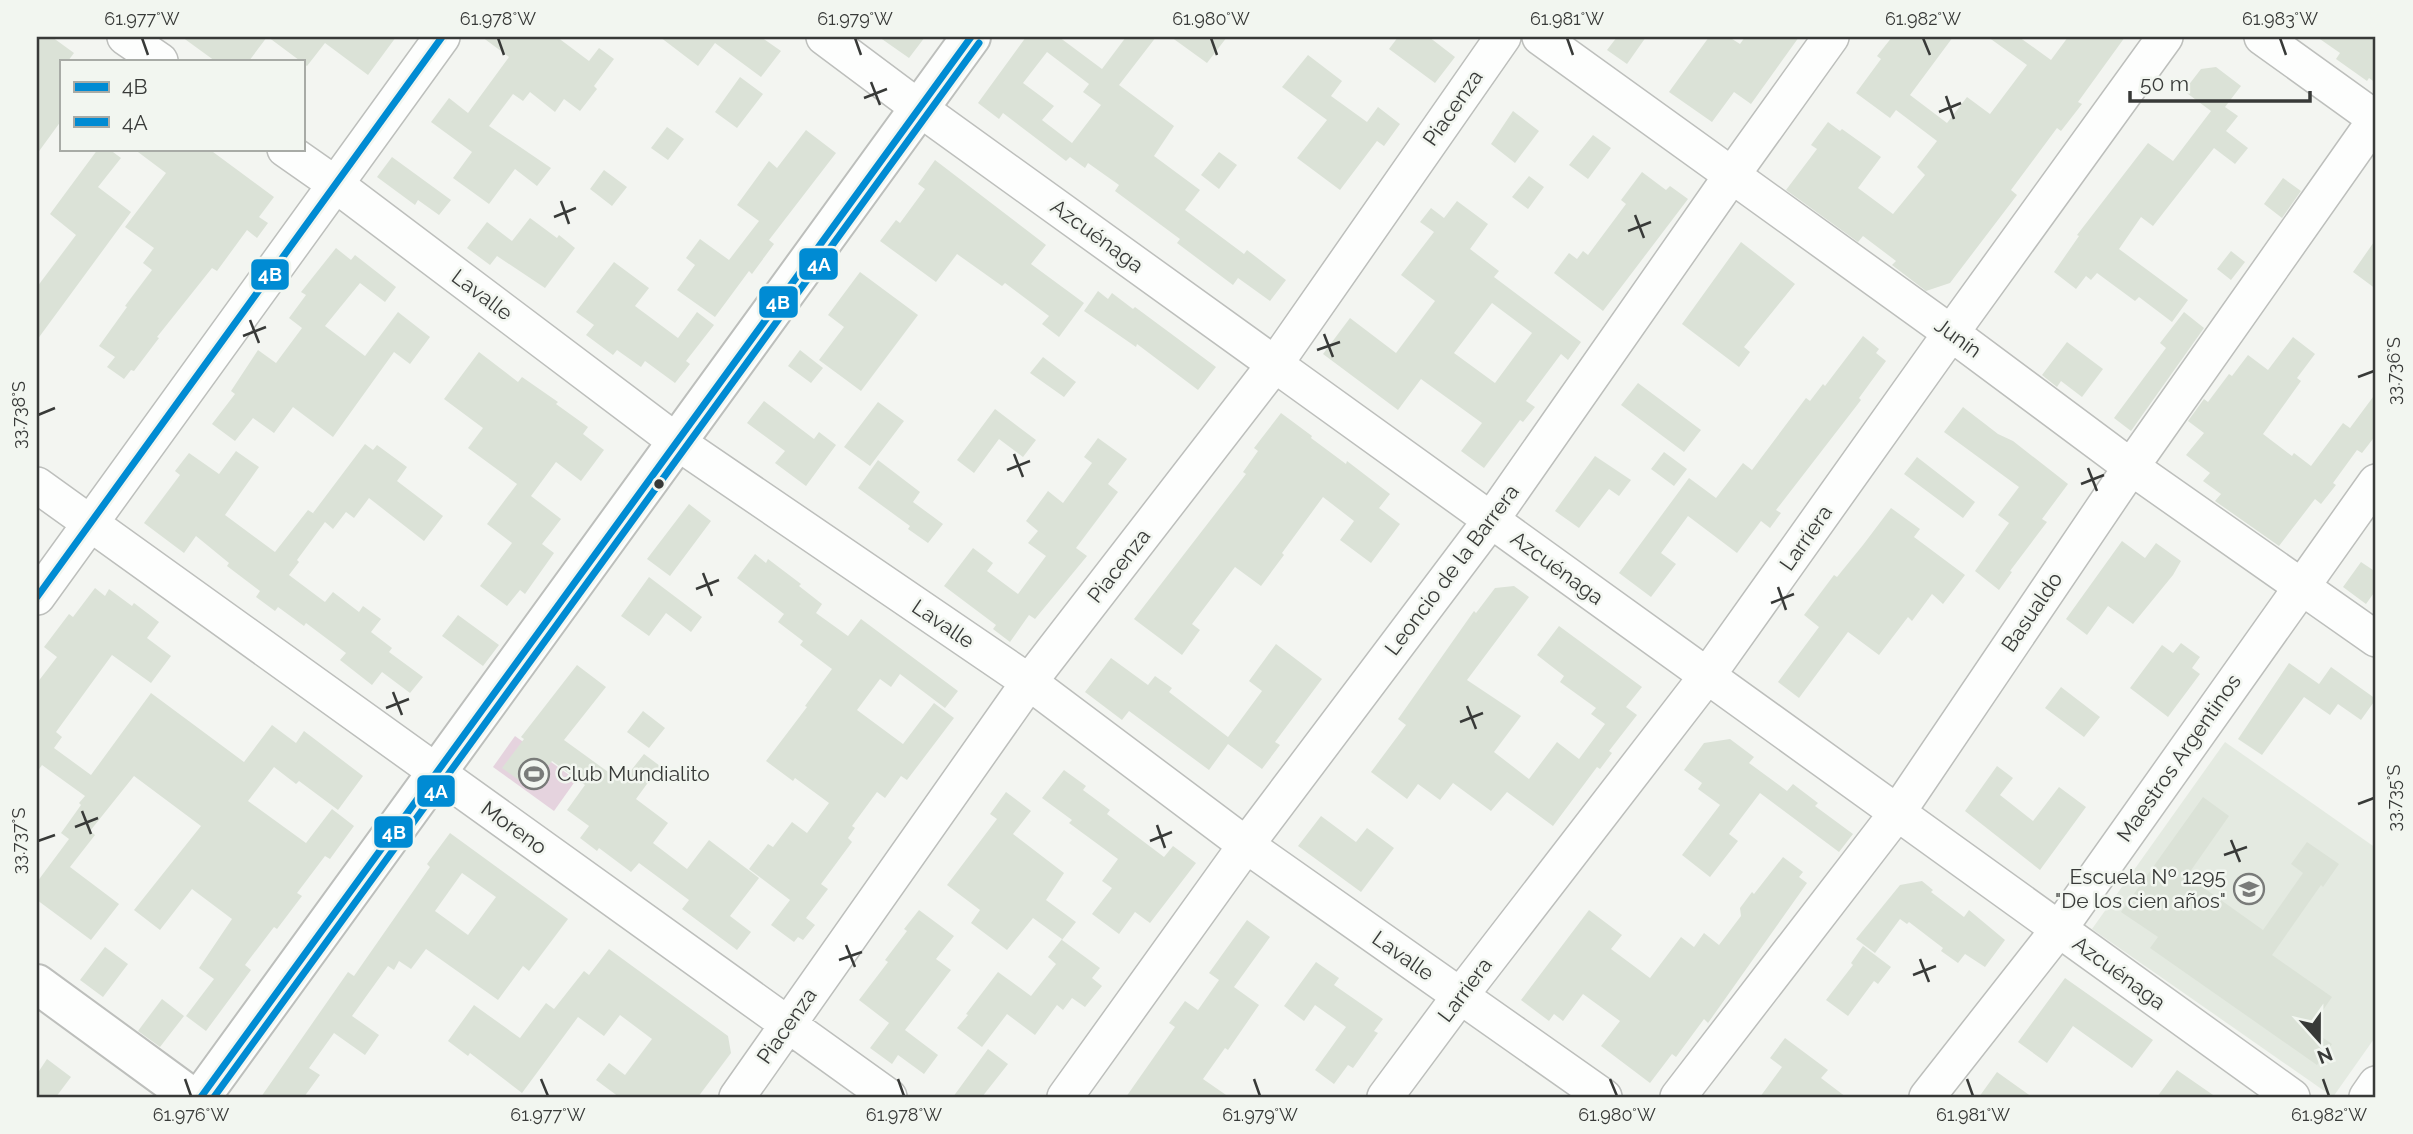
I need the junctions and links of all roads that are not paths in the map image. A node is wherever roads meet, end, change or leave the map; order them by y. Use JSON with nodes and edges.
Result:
{"nodes":[{"id":1,"x":125,"y":37,"type":"edge"},
{"id":2,"x":442,"y":37,"type":"edge"},
{"id":3,"x":824,"y":37,"type":"edge"},
{"id":4,"x":971,"y":37,"type":"edge"},
{"id":5,"x":1503,"y":37,"type":"edge"},
{"id":6,"x":1540,"y":37,"type":"edge"},
{"id":7,"x":1831,"y":37,"type":"edge"},
{"id":8,"x":2165,"y":37,"type":"edge"},
{"id":9,"x":2262,"y":37,"type":"edge"},
{"id":10,"x":159,"y":60,"type":"edge"},
{"id":11,"x":919,"y":108,"type":"junction"},
{"id":12,"x":2376,"y":119,"type":"edge"},
{"id":13,"x":286,"y":150,"type":"edge"},
{"id":14,"x":1732,"y":175,"type":"junction"},
{"id":15,"x":335,"y":184,"type":"junction"},
{"id":16,"x":1951,"y":333,"type":"junction"},
{"id":17,"x":1275,"y":364,"type":"junction"},
{"id":18,"x":677,"y":442,"type":"junction"},
{"id":19,"x":2131,"y":467,"type":"junction"},
{"id":20,"x":2376,"y":482,"type":"edge"},
{"id":21,"x":37,"y":485,"type":"edge"},
{"id":22,"x":1491,"y":520,"type":"junction"},
{"id":23,"x":90,"y":523,"type":"junction"},
{"id":24,"x":2301,"y":585,"type":"junction"},
{"id":25,"x":37,"y":597,"type":"edge"},
{"id":26,"x":2376,"y":639,"type":"edge"},
{"id":27,"x":1707,"y":676,"type":"junction"},
{"id":28,"x":1029,"y":682,"type":"junction"},
{"id":29,"x":437,"y":772,"type":"junction"},
{"id":30,"x":1897,"y":813,"type":"junction"},
{"id":31,"x":1246,"y":845,"type":"junction"},
{"id":32,"x":2059,"y":929,"type":"junction"},
{"id":33,"x":37,"y":984,"type":"edge"},
{"id":34,"x":1460,"y":996,"type":"junction"},
{"id":35,"x":37,"y":1016,"type":"edge"},
{"id":36,"x":789,"y":1025,"type":"junction"},
{"id":37,"x":2376,"y":1084,"type":"edge"},
{"id":38,"x":1944,"y":1091,"type":"edge"},
{"id":39,"x":148,"y":1097,"type":"edge"},
{"id":40,"x":185,"y":1097,"type":"edge"},
{"id":41,"x":201,"y":1097,"type":"edge"},
{"id":42,"x":737,"y":1097,"type":"edge"},
{"id":43,"x":890,"y":1097,"type":"edge"},
{"id":44,"x":1065,"y":1097,"type":"edge"},
{"id":45,"x":1385,"y":1097,"type":"edge"},
{"id":46,"x":1604,"y":1097,"type":"edge"},
{"id":47,"x":1678,"y":1097,"type":"edge"},
{"id":48,"x":2292,"y":1097,"type":"edge"},
{"id":49,"x":2367,"y":1097,"type":"edge"}],
"edges":[{"from":1,"to":10,"type":"street"},
{"from":2,"to":15,"type":"street"},
{"from":3,"to":11,"type":"street","name":"Azcuénaga"},
{"from":4,"to":11,"type":"main road"},
{"from":5,"to":17,"type":"street","name":"Piacenza"},
{"from":6,"to":14,"type":"street","name":"Junín"},
{"from":7,"to":14,"type":"street","name":"Leoncio de la Barrera"},
{"from":8,"to":16,"type":"street","name":"Larriera"},
{"from":9,"to":12,"type":"street"},
{"from":11,"to":17,"type":"street","name":"Azcuénaga"},
{"from":11,"to":18,"type":"main road"},
{"from":12,"to":19,"type":"street","name":"Basualdo"},
{"from":13,"to":15,"type":"street","name":"Lavalle"},
{"from":14,"to":16,"type":"street","name":"Junín"},
{"from":14,"to":22,"type":"street","name":"Leoncio de la Barrera"},
{"from":15,"to":18,"type":"street","name":"Lavalle"},
{"from":15,"to":23,"type":"street"},
{"from":16,"to":19,"type":"street","name":"Junín"},
{"from":16,"to":27,"type":"street","name":"Larriera"},
{"from":17,"to":22,"type":"street","name":"Azcuénaga"},
{"from":17,"to":28,"type":"street","name":"Piacenza"},
{"from":18,"to":28,"type":"street","name":"Lavalle"},
{"from":18,"to":29,"type":"main road"},
{"from":19,"to":24,"type":"street","name":"Junín"},
{"from":19,"to":30,"type":"street","name":"Basualdo"},
{"from":20,"to":24,"type":"street","name":"Maestros Argentinos"},
{"from":21,"to":23,"type":"street","name":"Moreno"},
{"from":22,"to":27,"type":"street","name":"Azcuénaga"},
{"from":22,"to":31,"type":"street","name":"Leoncio de la Barrera"},
{"from":23,"to":25,"type":"street"},
{"from":23,"to":29,"type":"street","name":"Moreno"},
{"from":24,"to":26,"type":"street","name":"Junín"},
{"from":24,"to":32,"type":"street","name":"Maestros Argentinos"},
{"from":27,"to":30,"type":"street","name":"Azcuénaga"},
{"from":27,"to":34,"type":"street","name":"Larriera"},
{"from":28,"to":31,"type":"street","name":"Lavalle"},
{"from":28,"to":36,"type":"street","name":"Piacenza"},
{"from":29,"to":36,"type":"street","name":"Moreno"},
{"from":29,"to":41,"type":"main road"},
{"from":30,"to":32,"type":"street","name":"Azcuénaga"},
{"from":30,"to":47,"type":"street","name":"Basualdo"},
{"from":31,"to":34,"type":"street","name":"Lavalle"},
{"from":31,"to":44,"type":"street","name":"Leoncio de la Barrera"},
{"from":32,"to":38,"type":"street","name":"Maestros Argentinos"},
{"from":32,"to":48,"type":"street","name":"Azcuénaga"},
{"from":33,"to":40,"type":"main road"},
{"from":34,"to":45,"type":"street","name":"Larriera"},
{"from":34,"to":46,"type":"street","name":"Lavalle"},
{"from":35,"to":39,"type":"main road"},
{"from":36,"to":42,"type":"street","name":"Piacenza"},
{"from":36,"to":43,"type":"street","name":"Moreno"},
{"from":37,"to":49,"type":"street"}]}
